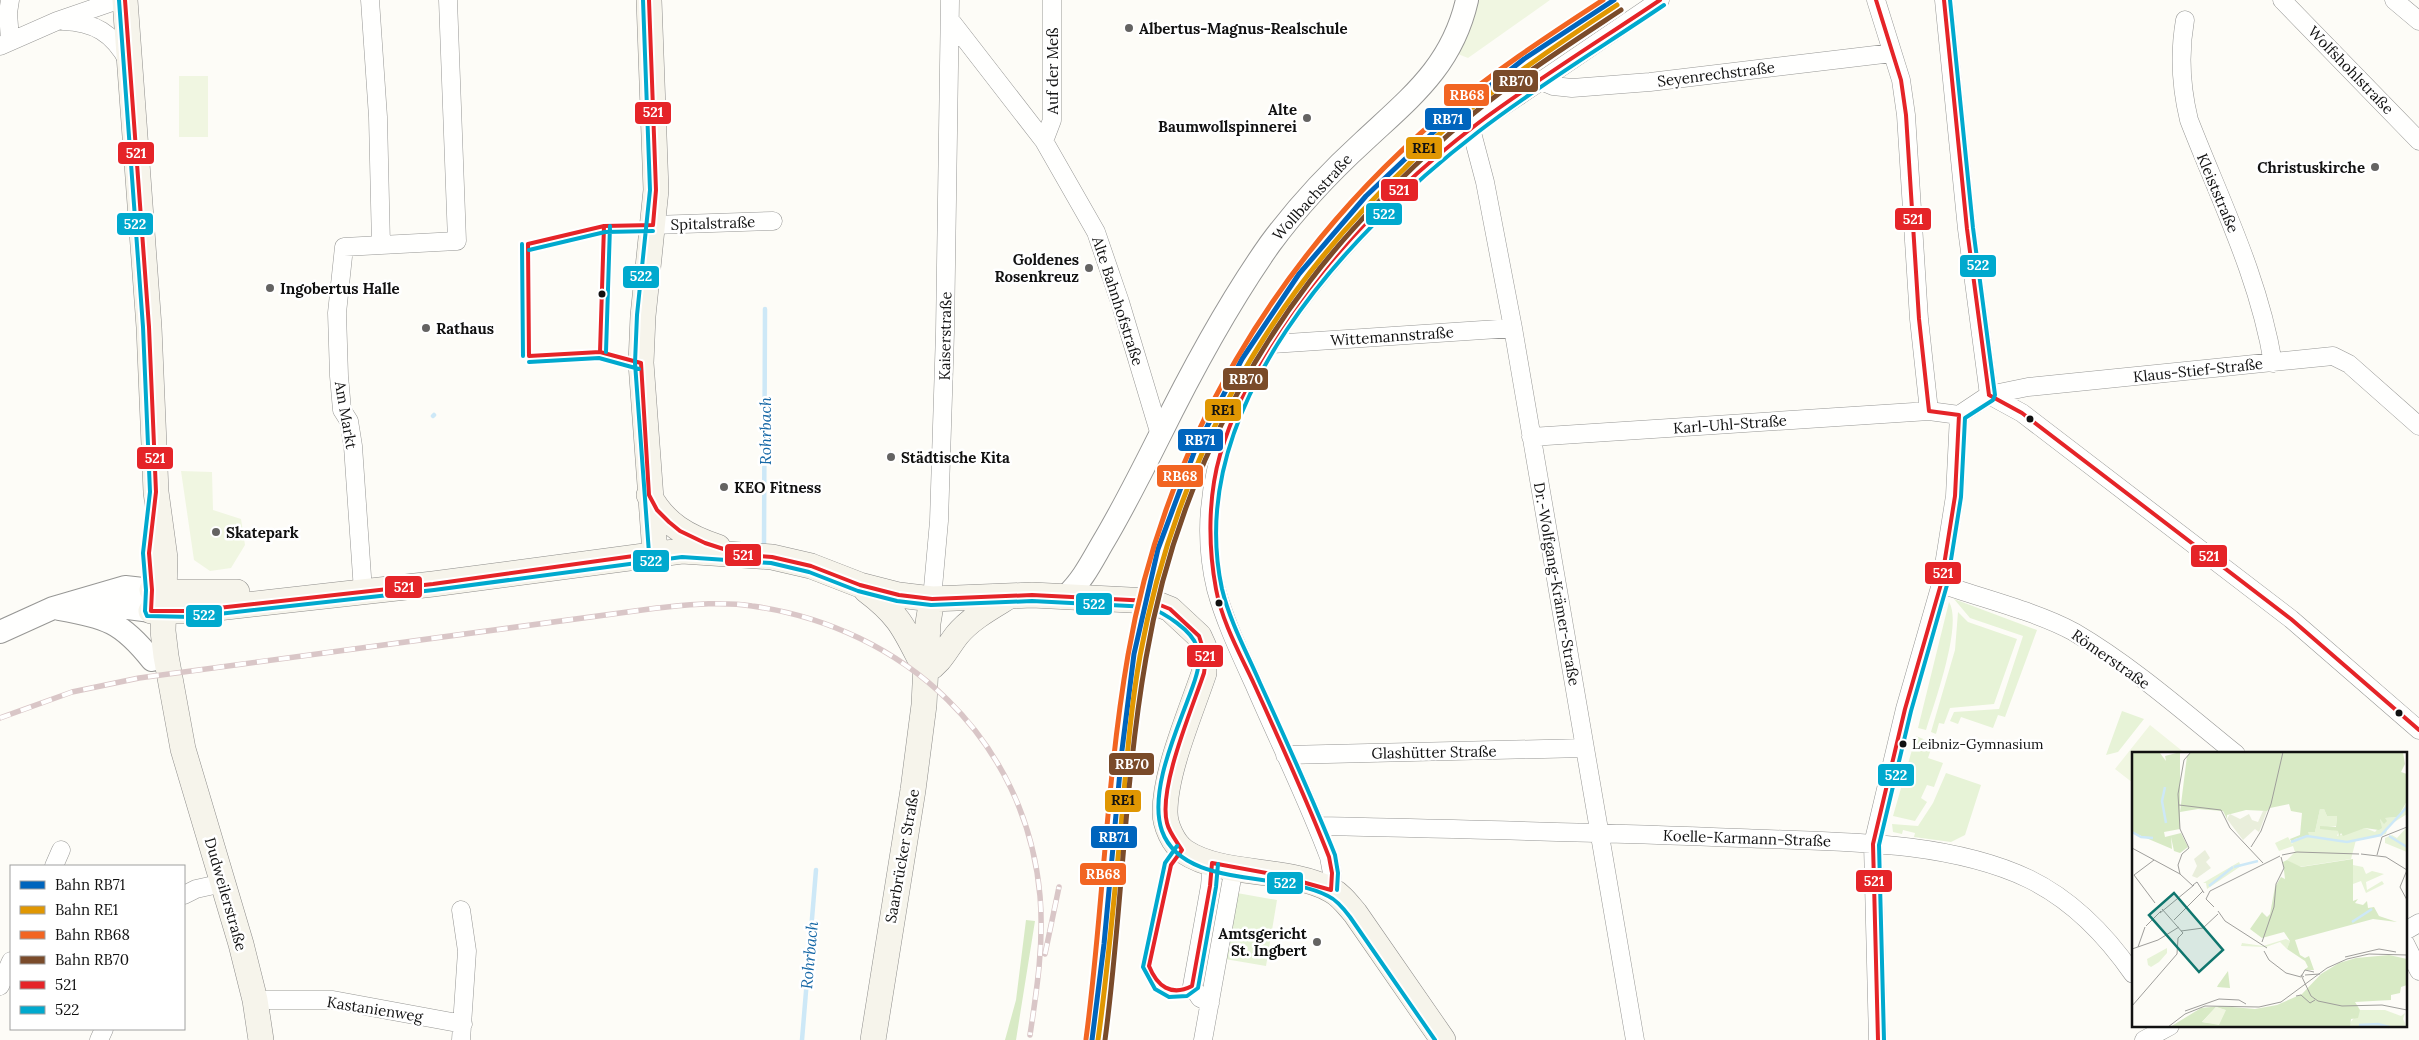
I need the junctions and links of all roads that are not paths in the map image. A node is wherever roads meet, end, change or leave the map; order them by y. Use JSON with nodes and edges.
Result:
{"nodes":[{"id":1,"x":10,"y":0,"type":"edge"},
{"id":2,"x":118,"y":0,"type":"edge"},
{"id":3,"x":125,"y":0,"type":"edge"},
{"id":4,"x":370,"y":0,"type":"edge"},
{"id":5,"x":448,"y":0,"type":"edge"},
{"id":6,"x":649,"y":0,"type":"edge"},
{"id":7,"x":950,"y":0,"type":"edge"},
{"id":8,"x":1052,"y":0,"type":"edge"},
{"id":9,"x":1467,"y":0,"type":"edge"},
{"id":10,"x":1660,"y":0,"type":"edge"},
{"id":11,"x":1876,"y":0,"type":"edge"},
{"id":12,"x":1944,"y":0,"type":"edge"},
{"id":13,"x":2282,"y":0,"type":"edge"},
{"id":14,"x":2394,"y":0,"type":"edge"},
{"id":15,"x":2185,"y":20,"type":"dead end"},
{"id":16,"x":58,"y":21,"type":"junction"},
{"id":17,"x":2419,"y":21,"type":"edge"},
{"id":18,"x":951,"y":22,"type":"junction"},
{"id":19,"x":5,"y":43,"type":"edge"},
{"id":20,"x":1892,"y":53,"type":"junction"},
{"id":21,"x":130,"y":66,"type":"junction"},
{"id":22,"x":1541,"y":81,"type":"junction"},
{"id":23,"x":1471,"y":129,"type":"junction"},
{"id":24,"x":1044,"y":141,"type":"junction"},
{"id":25,"x":2419,"y":141,"type":"edge"},
{"id":26,"x":774,"y":221,"type":"dead end"},
{"id":27,"x":654,"y":225,"type":"junction"},
{"id":28,"x":382,"y":245,"type":"junction"},
{"id":29,"x":1513,"y":328,"type":"junction"},
{"id":30,"x":1272,"y":344,"type":"junction"},
{"id":31,"x":2273,"y":363,"type":"junction"},
{"id":32,"x":1989,"y":395,"type":"junction"},
{"id":33,"x":1929,"y":412,"type":"junction"},
{"id":34,"x":1959,"y":415,"type":"junction"},
{"id":35,"x":2418,"y":423,"type":"edge"},
{"id":36,"x":1160,"y":435,"type":"junction"},
{"id":37,"x":1531,"y":437,"type":"junction"},
{"id":38,"x":649,"y":495,"type":"junction"},
{"id":39,"x":655,"y":554,"type":"junction"},
{"id":40,"x":742,"y":555,"type":"junction"},
{"id":41,"x":1941,"y":584,"type":"junction"},
{"id":42,"x":860,"y":585,"type":"junction"},
{"id":43,"x":363,"y":591,"type":"junction"},
{"id":44,"x":332,"y":595,"type":"junction"},
{"id":45,"x":1066,"y":596,"type":"junction"},
{"id":46,"x":1008,"y":597,"type":"junction"},
{"id":47,"x":932,"y":598,"type":"junction"},
{"id":48,"x":158,"y":601,"type":"junction"},
{"id":49,"x":53,"y":608,"type":"junction"},
{"id":50,"x":191,"y":611,"type":"junction"},
{"id":51,"x":0,"y":632,"type":"edge"},
{"id":52,"x":159,"y":658,"type":"junction"},
{"id":53,"x":926,"y":671,"type":"junction"},
{"id":54,"x":2419,"y":730,"type":"edge"},
{"id":55,"x":1584,"y":748,"type":"junction"},
{"id":56,"x":2233,"y":752,"type":"edge"},
{"id":57,"x":1285,"y":755,"type":"junction"},
{"id":58,"x":1317,"y":826,"type":"junction"},
{"id":59,"x":1598,"y":832,"type":"junction"},
{"id":60,"x":1873,"y":844,"type":"junction"},
{"id":61,"x":1223,"y":865,"type":"junction"},
{"id":62,"x":223,"y":883,"type":"junction"},
{"id":63,"x":1331,"y":890,"type":"junction"},
{"id":64,"x":185,"y":894,"type":"edge"},
{"id":65,"x":461,"y":910,"type":"dead end"},
{"id":66,"x":2419,"y":923,"type":"edge"},
{"id":67,"x":2406,"y":930,"type":"edge"},
{"id":68,"x":2406,"y":945,"type":"edge"},
{"id":69,"x":10,"y":963,"type":"edge"},
{"id":70,"x":2419,"y":971,"type":"edge"},
{"id":71,"x":2132,"y":973,"type":"edge"},
{"id":72,"x":0,"y":986,"type":"edge"},
{"id":73,"x":255,"y":1000,"type":"junction"},
{"id":74,"x":1210,"y":1004,"type":"junction"},
{"id":75,"x":2166,"y":1028,"type":"edge"},
{"id":76,"x":462,"y":1032,"type":"edge"},
{"id":77,"x":261,"y":1040,"type":"edge"},
{"id":78,"x":873,"y":1040,"type":"edge"},
{"id":79,"x":1203,"y":1040,"type":"edge"},
{"id":80,"x":1443,"y":1040,"type":"edge"},
{"id":81,"x":1634,"y":1040,"type":"edge"},
{"id":82,"x":1878,"y":1040,"type":"edge"},
{"id":83,"x":2144,"y":1040,"type":"edge"}],
"edges":[{"from":1,"to":19,"type":"street"},
{"from":2,"to":16,"type":"street"},
{"from":3,"to":21,"type":"main road","name":"Dudweilerstraße"},
{"from":4,"to":28,"type":"street"},
{"from":5,"to":28,"type":"street","name":"Am Markt"},
{"from":6,"to":27,"type":"main road"},
{"from":7,"to":18,"type":"street","name":"Kaiserstraße"},
{"from":8,"to":24,"type":"street","name":"Auf der Meß"},
{"from":9,"to":36,"type":"street","name":"Wollbachstraße"},
{"from":10,"to":22,"type":"street"},
{"from":11,"to":20,"type":"street"},
{"from":12,"to":32,"type":"street"},
{"from":13,"to":25,"type":"street","name":"Wolfshohlstraße"},
{"from":14,"to":17,"type":"street"},
{"from":15,"to":31,"type":"street","name":"Kleiststraße"},
{"from":16,"to":19,"type":"street"},
{"from":16,"to":21,"type":"street"},
{"from":18,"to":24,"type":"street","name":"Alte Bahnhofstraße"},
{"from":18,"to":47,"type":"street","name":"Kaiserstraße"},
{"from":20,"to":22,"type":"street","name":"Seyenrechstraße"},
{"from":20,"to":33,"type":"street"},
{"from":21,"to":48,"type":"main road","name":"Dudweilerstraße"},
{"from":22,"to":23,"type":"street"},
{"from":23,"to":29,"type":"street","name":"Dr.-Wolfgang-Krämer-Straße"},
{"from":23,"to":30,"type":"street"},
{"from":24,"to":36,"type":"street","name":"Alte Bahnhofstraße"},
{"from":26,"to":27,"type":"street","name":"Spitalstraße"},
{"from":27,"to":38,"type":"main road"},
{"from":28,"to":43,"type":"street","name":"Am Markt"},
{"from":29,"to":30,"type":"street","name":"Wittemannstraße"},
{"from":29,"to":37,"type":"street","name":"Dr.-Wolfgang-Krämer-Straße"},
{"from":30,"to":57,"type":"street"},
{"from":31,"to":32,"type":"street","name":"Klaus-Stief-Straße"},
{"from":31,"to":35,"type":"street","name":"Klaus-Stief-Straße"},
{"from":32,"to":34,"type":"street"},
{"from":32,"to":54,"type":"street"},
{"from":33,"to":34,"type":"street","name":"Karl-Uhl-Straße"},
{"from":33,"to":37,"type":"street","name":"Karl-Uhl-Straße"},
{"from":34,"to":41,"type":"street"},
{"from":36,"to":45,"type":"street"},
{"from":37,"to":55,"type":"street","name":"Dr.-Wolfgang-Krämer-Straße"},
{"from":38,"to":39,"type":"main road"},
{"from":38,"to":40,"type":"main road"},
{"from":39,"to":40,"type":"main road"},
{"from":39,"to":43,"type":"main road"},
{"from":40,"to":42,"type":"main road"},
{"from":41,"to":56,"type":"street","name":"Römerstraße"},
{"from":41,"to":60,"type":"street"},
{"from":42,"to":47,"type":"main road"},
{"from":42,"to":53,"type":"main road"},
{"from":43,"to":44,"type":"main road"},
{"from":44,"to":48,"type":"main road"},
{"from":44,"to":50,"type":"main road"},
{"from":45,"to":46,"type":"main road"},
{"from":45,"to":61,"type":"main road"},
{"from":46,"to":47,"type":"main road"},
{"from":46,"to":53,"type":"main road"},
{"from":47,"to":53,"type":"main road","name":"Kaiserstraße"},
{"from":48,"to":49,"type":"street"},
{"from":48,"to":50,"type":"main road"},
{"from":48,"to":52,"type":"main road","name":"Dudweilerstraße"},
{"from":49,"to":51,"type":"street"},
{"from":49,"to":52,"type":"street"},
{"from":50,"to":52,"type":"main road"},
{"from":52,"to":62,"type":"main road","name":"Dudweilerstraße"},
{"from":53,"to":78,"type":"main road","name":"Saarbrücker Straße"},
{"from":55,"to":57,"type":"street","name":"Glashütter Straße"},
{"from":55,"to":59,"type":"street","name":"Dr.-Wolfgang-Krämer-Straße"},
{"from":57,"to":58,"type":"street"},
{"from":58,"to":59,"type":"street","name":"Koelle-Karmann-Straße"},
{"from":58,"to":63,"type":"street"},
{"from":59,"to":60,"type":"street","name":"Koelle-Karmann-Straße"},
{"from":59,"to":81,"type":"street","name":"Dr.-Wolfgang-Krämer-Straße"},
{"from":60,"to":71,"type":"street","name":"Koelle-Karmann-Straße"},
{"from":60,"to":82,"type":"street"},
{"from":61,"to":63,"type":"main road"},
{"from":61,"to":74,"type":"street"},
{"from":61,"to":74,"type":"street"},
{"from":62,"to":64,"type":"street"},
{"from":62,"to":73,"type":"main road","name":"Dudweilerstraße"},
{"from":63,"to":80,"type":"main road"},
{"from":65,"to":76,"type":"street","name":"Kastanienweg"},
{"from":66,"to":67,"type":"street"},
{"from":68,"to":70,"type":"street"},
{"from":69,"to":72,"type":"street"},
{"from":73,"to":76,"type":"street","name":"Kastanienweg"},
{"from":73,"to":77,"type":"main road","name":"Dudweilerstraße"},
{"from":74,"to":79,"type":"street"},
{"from":75,"to":83,"type":"street"}]}
